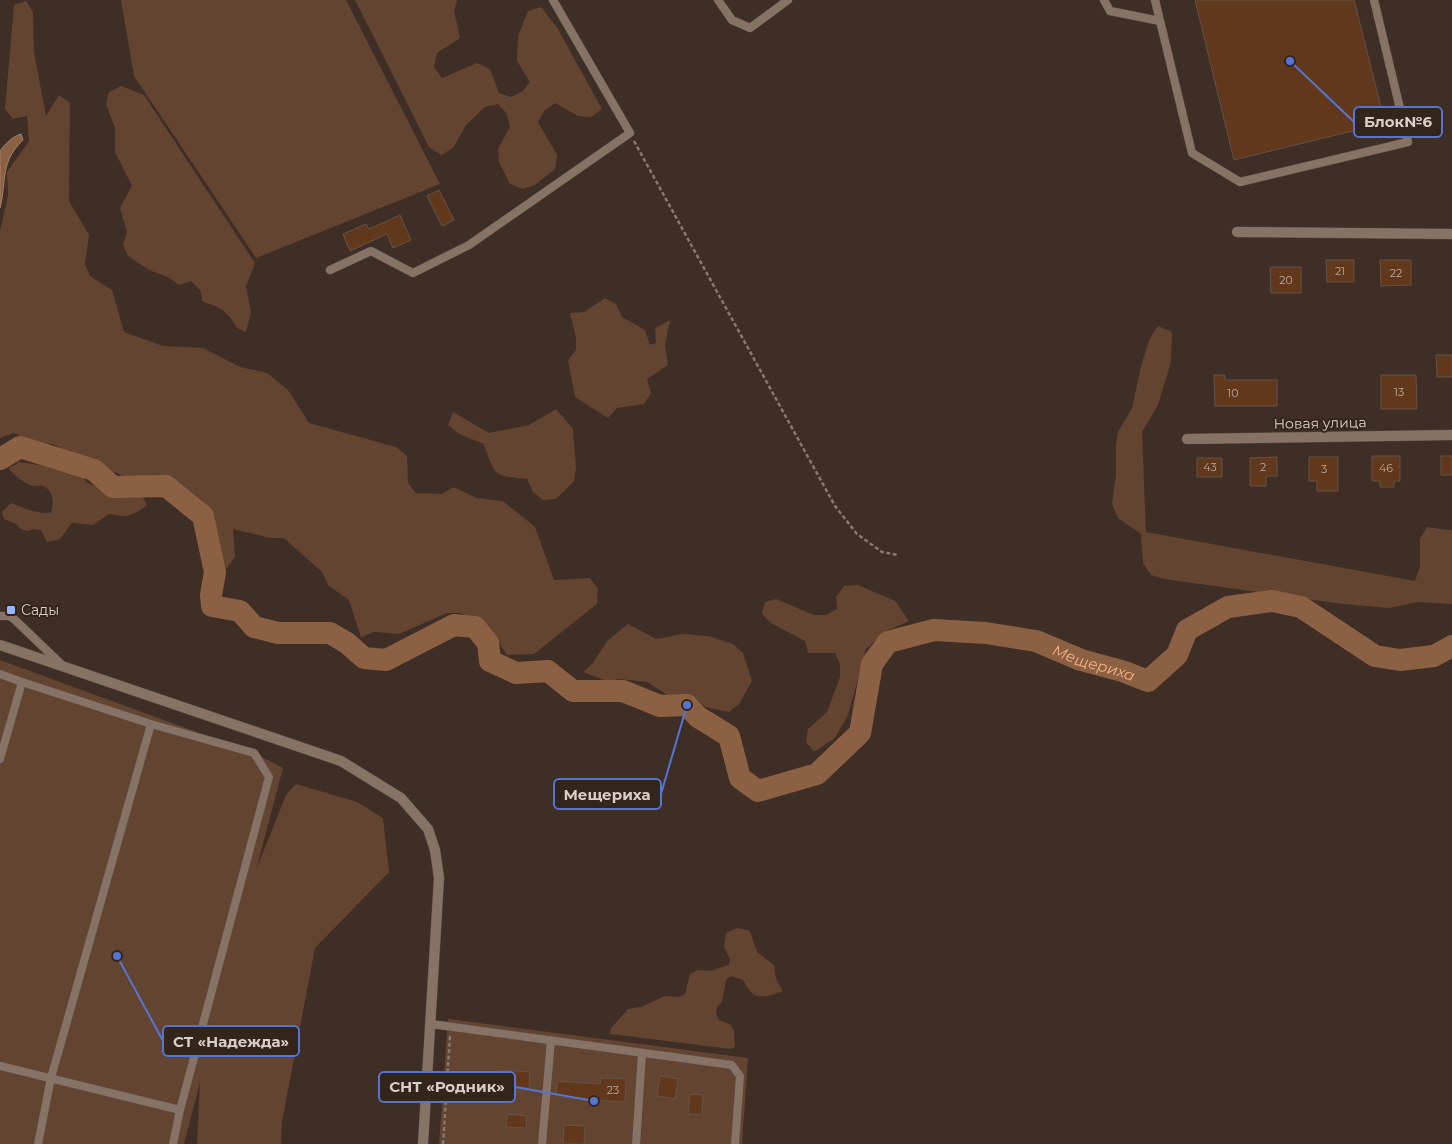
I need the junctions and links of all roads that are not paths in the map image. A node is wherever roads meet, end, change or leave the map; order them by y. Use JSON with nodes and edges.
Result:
{"nodes":[{"id":1,"x":553,"y":0,"type":"edge"},
{"id":2,"x":718,"y":0,"type":"edge"},
{"id":3,"x":788,"y":0,"type":"edge"},
{"id":4,"x":1104,"y":0,"type":"edge"},
{"id":5,"x":1155,"y":0,"type":"edge"},
{"id":6,"x":1374,"y":0,"type":"edge"},
{"id":7,"x":1160,"y":21,"type":"junction"},
{"id":8,"x":1237,"y":232,"type":"dead end"},
{"id":9,"x":1452,"y":234,"type":"edge"},
{"id":10,"x":330,"y":270,"type":"dead end"},
{"id":11,"x":1452,"y":435,"type":"edge"},
{"id":12,"x":1188,"y":439,"type":"dead end"},
{"id":13,"x":0,"y":616,"type":"edge"},
{"id":14,"x":0,"y":644,"type":"edge"},
{"id":15,"x":64,"y":666,"type":"junction"},
{"id":16,"x":0,"y":674,"type":"edge"},
{"id":17,"x":22,"y":682,"type":"junction"},
{"id":18,"x":151,"y":724,"type":"junction"},
{"id":19,"x":0,"y":759,"type":"edge"},
{"id":20,"x":431,"y":1024,"type":"junction"},
{"id":21,"x":551,"y":1040,"type":"junction"},
{"id":22,"x":642,"y":1053,"type":"junction"},
{"id":23,"x":0,"y":1066,"type":"edge"},
{"id":24,"x":51,"y":1078,"type":"junction"},
{"id":25,"x":180,"y":1110,"type":"junction"},
{"id":26,"x":38,"y":1144,"type":"edge"},
{"id":27,"x":173,"y":1144,"type":"edge"},
{"id":28,"x":423,"y":1144,"type":"edge"},
{"id":29,"x":542,"y":1144,"type":"edge"},
{"id":30,"x":636,"y":1144,"type":"edge"},
{"id":31,"x":735,"y":1144,"type":"edge"}],
"edges":[{"from":1,"to":10,"type":"lane"},
{"from":2,"to":3,"type":"lane"},
{"from":4,"to":7,"type":"lane"},
{"from":5,"to":7,"type":"lane"},
{"from":6,"to":7,"type":"lane"},
{"from":8,"to":9,"type":"street"},
{"from":11,"to":12,"type":"street","name":"Новая улица"},
{"from":13,"to":15,"type":"lane"},
{"from":14,"to":15,"type":"street"},
{"from":15,"to":20,"type":"street"},
{"from":16,"to":17,"type":"lane"},
{"from":17,"to":18,"type":"lane"},
{"from":17,"to":19,"type":"lane"},
{"from":18,"to":24,"type":"lane"},
{"from":18,"to":25,"type":"lane"},
{"from":20,"to":21,"type":"lane"},
{"from":20,"to":28,"type":"street"},
{"from":21,"to":22,"type":"lane"},
{"from":21,"to":29,"type":"lane"},
{"from":22,"to":30,"type":"lane"},
{"from":22,"to":31,"type":"lane"},
{"from":23,"to":24,"type":"lane"},
{"from":24,"to":25,"type":"lane"},
{"from":24,"to":26,"type":"lane"},
{"from":25,"to":27,"type":"lane"}]}
